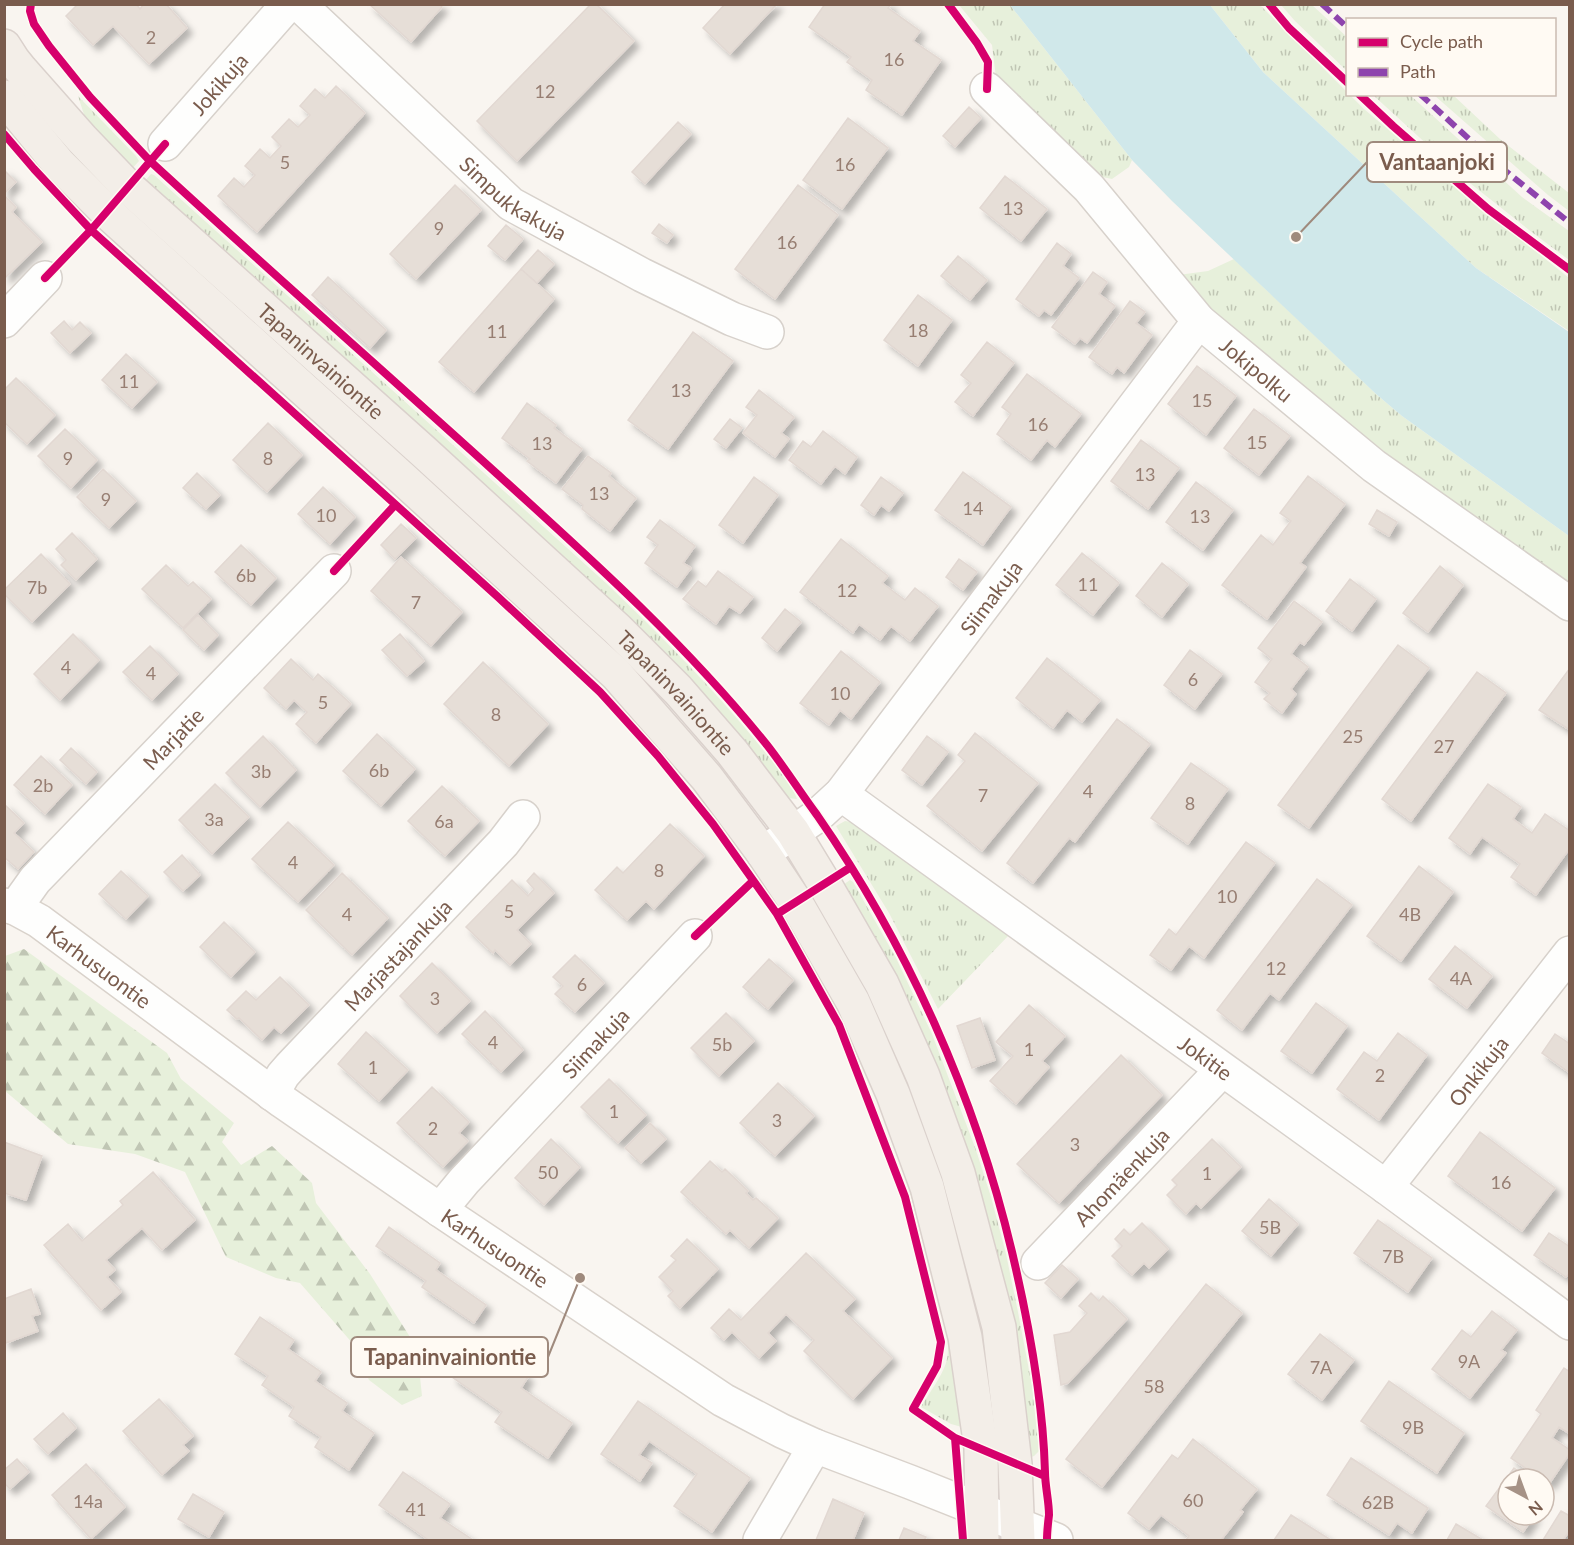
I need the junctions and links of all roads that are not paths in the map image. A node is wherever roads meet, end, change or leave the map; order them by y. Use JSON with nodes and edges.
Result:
{"nodes":[{"id":1,"x":288,"y":4,"type":"edge"},
{"id":2,"x":299,"y":4,"type":"edge"},
{"id":3,"x":4,"y":46,"type":"edge"},
{"id":4,"x":987,"y":89,"type":"dead end"},
{"id":5,"x":4,"y":97,"type":"edge"},
{"id":6,"x":165,"y":144,"type":"dead end"},
{"id":7,"x":45,"y":278,"type":"dead end"},
{"id":8,"x":4,"y":321,"type":"edge"},
{"id":9,"x":1199,"y":321,"type":"junction"},
{"id":10,"x":767,"y":332,"type":"dead end"},
{"id":11,"x":334,"y":571,"type":"dead end"},
{"id":12,"x":1569,"y":604,"type":"edge"},
{"id":13,"x":841,"y":794,"type":"junction"},
{"id":14,"x":523,"y":817,"type":"dead end"},
{"id":15,"x":793,"y":832,"type":"junction"},
{"id":16,"x":763,"y":853,"type":"junction"},
{"id":17,"x":10,"y":907,"type":"edge"},
{"id":18,"x":695,"y":936,"type":"dead end"},
{"id":19,"x":1569,"y":953,"type":"edge"},
{"id":20,"x":1222,"y":1070,"type":"junction"},
{"id":21,"x":272,"y":1094,"type":"junction"},
{"id":22,"x":1386,"y":1187,"type":"junction"},
{"id":23,"x":440,"y":1210,"type":"junction"},
{"id":24,"x":1038,"y":1263,"type":"dead end"},
{"id":25,"x":1569,"y":1323,"type":"edge"},
{"id":26,"x":814,"y":1446,"type":"junction"},
{"id":27,"x":982,"y":1526,"type":"edge"},
{"id":28,"x":1018,"y":1533,"type":"edge"},
{"id":29,"x":760,"y":1540,"type":"edge"},
{"id":30,"x":1056,"y":1540,"type":"edge"}],
"edges":[{"from":1,"to":6,"type":"street","name":"Jokikuja"},
{"from":2,"to":10,"type":"street","name":"Simpukkakuja"},
{"from":3,"to":15,"type":"main road","name":"Tapaninvainiontie"},
{"from":4,"to":9,"type":"street","name":"Jokipolku"},
{"from":5,"to":16,"type":"main road","name":"Tapaninvainiontie"},
{"from":7,"to":8,"type":"street"},
{"from":9,"to":12,"type":"street","name":"Jokipolku"},
{"from":9,"to":13,"type":"street","name":"Siimakuja"},
{"from":11,"to":17,"type":"street","name":"Marjatie"},
{"from":13,"to":15,"type":"street","name":"Siimakuja"},
{"from":13,"to":20,"type":"street","name":"Jokitie"},
{"from":14,"to":21,"type":"street","name":"Marjastajankuja"},
{"from":15,"to":16,"type":"street","name":"Siimakuja"},
{"from":15,"to":28,"type":"main road","name":"Tapaninvainiontie"},
{"from":16,"to":27,"type":"main road","name":"Tapaninvainiontie"},
{"from":17,"to":21,"type":"street","name":"Karhusuontie"},
{"from":18,"to":23,"type":"street","name":"Siimakuja"},
{"from":19,"to":22,"type":"street","name":"Onkikuja"},
{"from":20,"to":22,"type":"street","name":"Jokitie"},
{"from":20,"to":24,"type":"street","name":"Ahomäenkuja"},
{"from":21,"to":23,"type":"street","name":"Karhusuontie"},
{"from":22,"to":25,"type":"street","name":"Jokitie"},
{"from":23,"to":26,"type":"street","name":"Karhusuontie"},
{"from":26,"to":27,"type":"street","name":"Karhusuontie"},
{"from":26,"to":29,"type":"street"},
{"from":27,"to":28,"type":"street","name":"Karhusuontie"},
{"from":28,"to":30,"type":"street","name":"Karhusuontie"}]}
